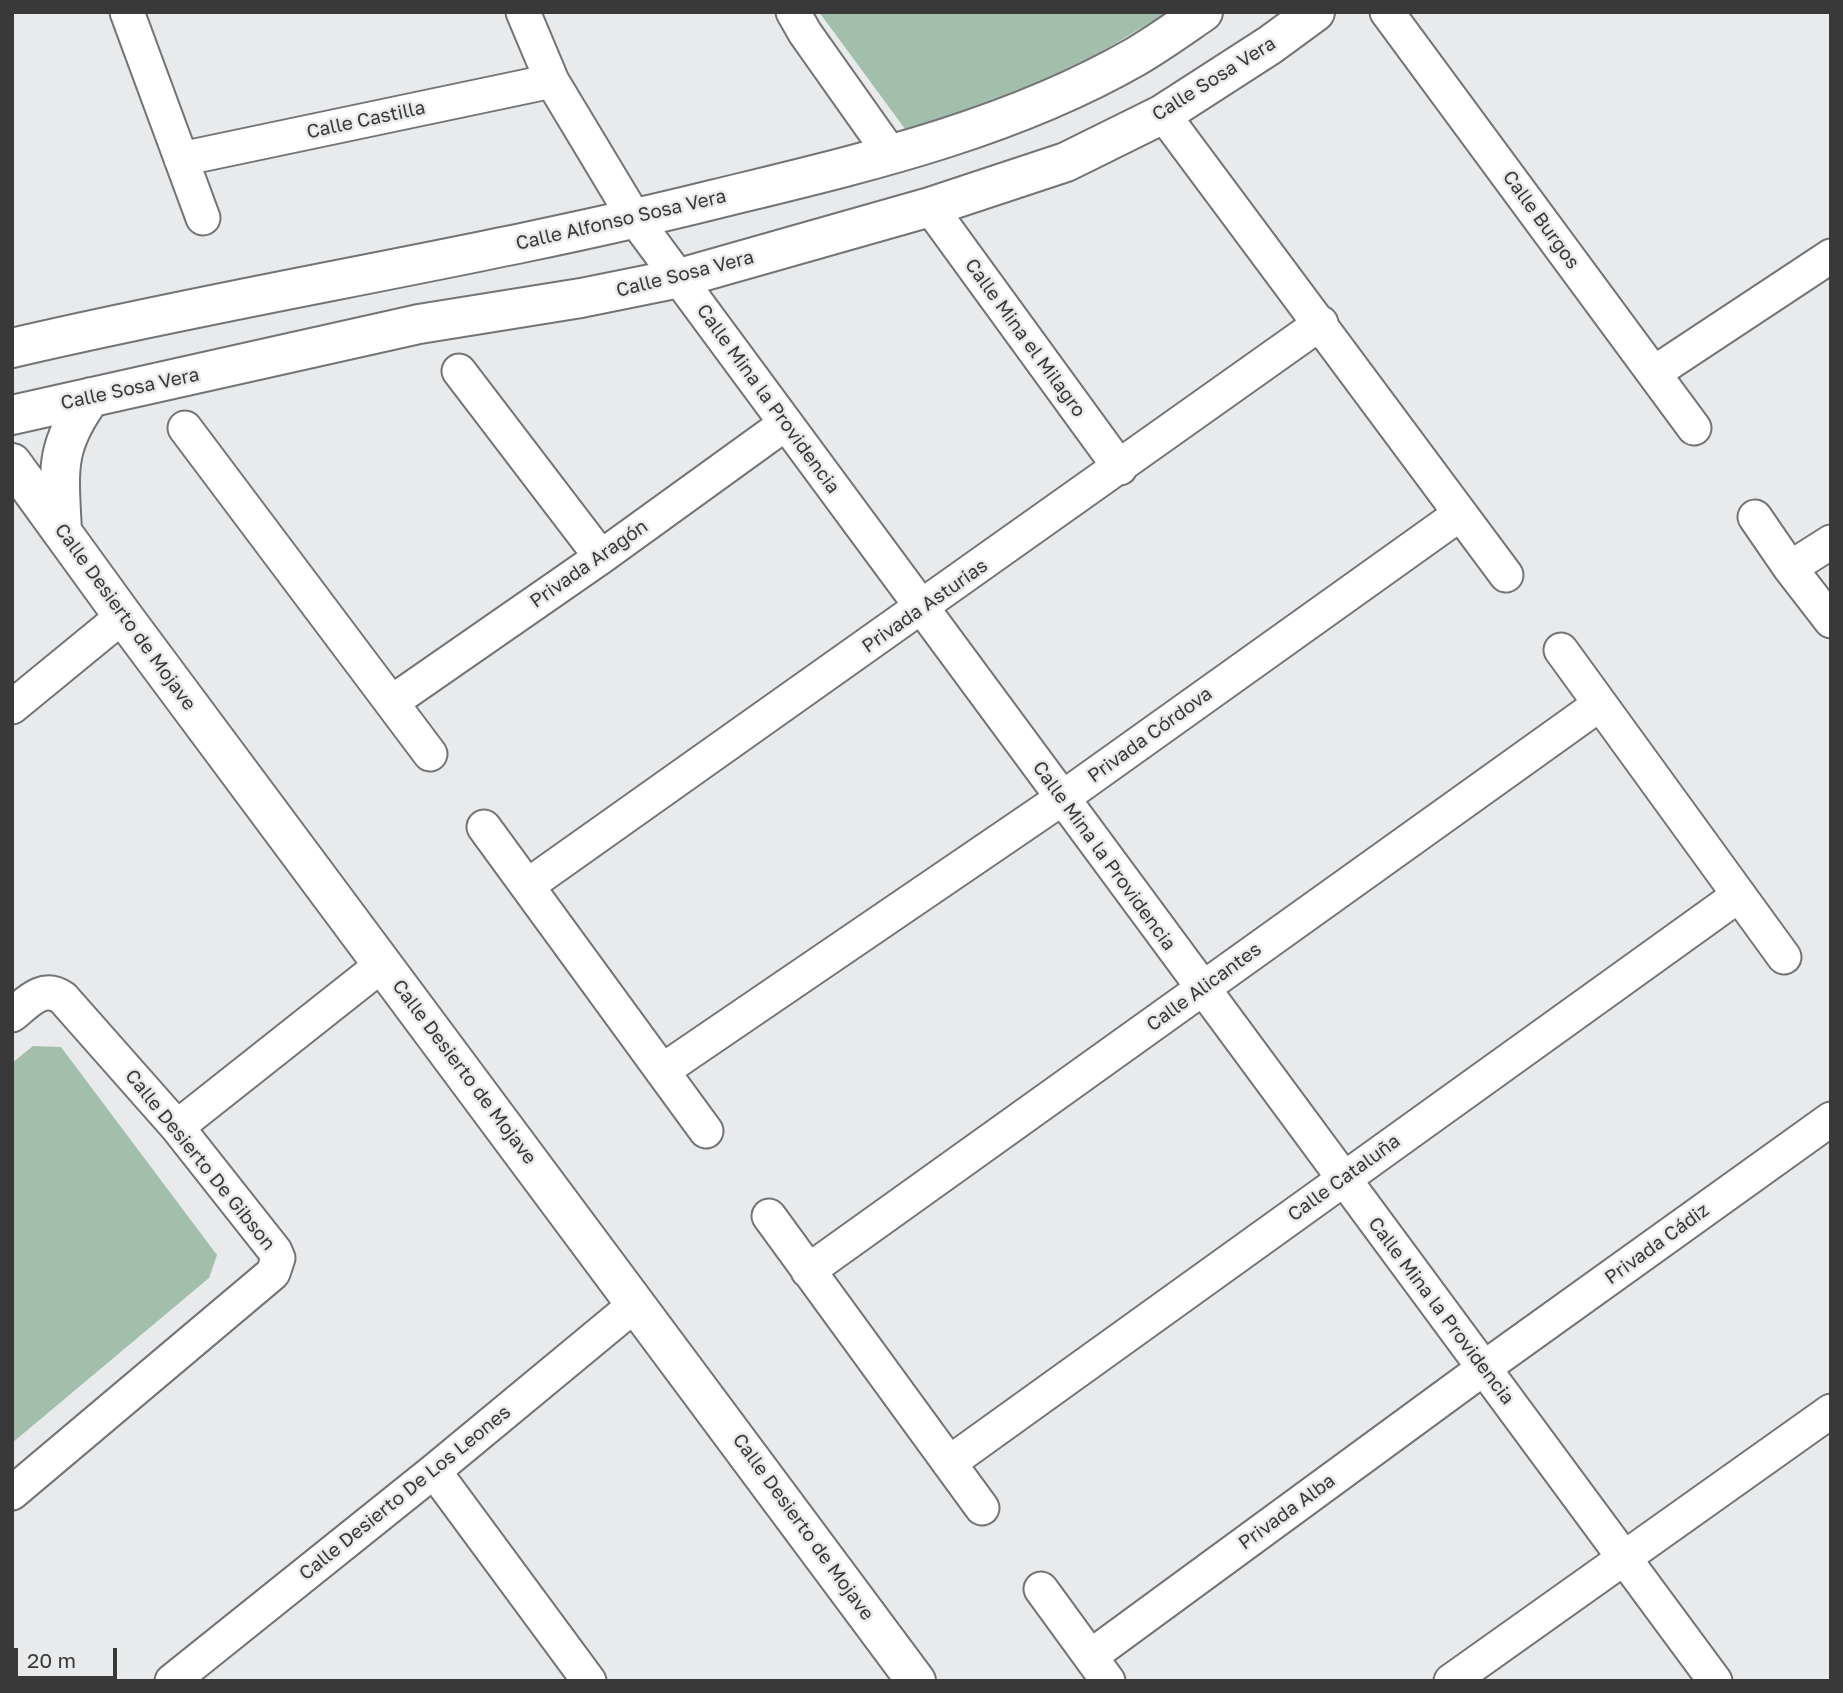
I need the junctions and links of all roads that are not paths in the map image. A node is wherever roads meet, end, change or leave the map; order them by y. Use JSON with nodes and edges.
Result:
{"nodes":[{"id":1,"x":127,"y":12,"type":"edge"},
{"id":2,"x":523,"y":12,"type":"edge"},
{"id":3,"x":793,"y":12,"type":"edge"},
{"id":4,"x":1203,"y":12,"type":"edge"},
{"id":5,"x":1315,"y":12,"type":"edge"},
{"id":6,"x":1387,"y":12,"type":"edge"},
{"id":7,"x":552,"y":81,"type":"junction"},
{"id":8,"x":1163,"y":114,"type":"junction"},
{"id":9,"x":892,"y":156,"type":"junction"},
{"id":10,"x":181,"y":159,"type":"junction"},
{"id":11,"x":930,"y":207,"type":"junction"},
{"id":12,"x":203,"y":218,"type":"dead end"},
{"id":13,"x":635,"y":219,"type":"junction"},
{"id":14,"x":1831,"y":256,"type":"edge"},
{"id":15,"x":680,"y":278,"type":"junction"},
{"id":16,"x":1321,"y":323,"type":"junction"},
{"id":17,"x":12,"y":348,"type":"edge"},
{"id":18,"x":458,"y":371,"type":"dead end"},
{"id":19,"x":1654,"y":373,"type":"junction"},
{"id":20,"x":91,"y":397,"type":"junction"},
{"id":21,"x":12,"y":415,"type":"edge"},
{"id":22,"x":785,"y":424,"type":"junction"},
{"id":23,"x":185,"y":428,"type":"dead end"},
{"id":24,"x":1694,"y":428,"type":"dead end"},
{"id":25,"x":12,"y":463,"type":"edge"},
{"id":26,"x":1120,"y":468,"type":"junction"},
{"id":27,"x":1460,"y":514,"type":"junction"},
{"id":28,"x":1755,"y":517,"type":"dead end"},
{"id":29,"x":62,"y":531,"type":"junction"},
{"id":30,"x":1831,"y":542,"type":"edge"},
{"id":31,"x":601,"y":557,"type":"junction"},
{"id":32,"x":1790,"y":568,"type":"junction"},
{"id":33,"x":1506,"y":575,"type":"dead end"},
{"id":34,"x":921,"y":608,"type":"junction"},
{"id":35,"x":123,"y":616,"type":"junction"},
{"id":36,"x":1831,"y":621,"type":"edge"},
{"id":37,"x":1561,"y":650,"type":"dead end"},
{"id":38,"x":392,"y":702,"type":"junction"},
{"id":39,"x":1600,"y":704,"type":"junction"},
{"id":40,"x":12,"y":707,"type":"edge"},
{"id":41,"x":430,"y":754,"type":"dead end"},
{"id":42,"x":1061,"y":799,"type":"junction"},
{"id":43,"x":484,"y":827,"type":"dead end"},
{"id":44,"x":527,"y":886,"type":"junction"},
{"id":45,"x":1739,"y":895,"type":"junction"},
{"id":46,"x":1784,"y":957,"type":"dead end"},
{"id":47,"x":383,"y":964,"type":"junction"},
{"id":48,"x":1202,"y":989,"type":"junction"},
{"id":49,"x":12,"y":1015,"type":"edge"},
{"id":50,"x":662,"y":1071,"type":"junction"},
{"id":51,"x":1831,"y":1119,"type":"edge"},
{"id":52,"x":177,"y":1127,"type":"junction"},
{"id":53,"x":706,"y":1131,"type":"dead end"},
{"id":54,"x":1343,"y":1179,"type":"junction"},
{"id":55,"x":769,"y":1216,"type":"dead end"},
{"id":56,"x":808,"y":1271,"type":"junction"},
{"id":57,"x":637,"y":1303,"type":"junction"},
{"id":58,"x":1484,"y":1368,"type":"junction"},
{"id":59,"x":1831,"y":1410,"type":"edge"},
{"id":60,"x":949,"y":1463,"type":"junction"},
{"id":61,"x":434,"y":1471,"type":"junction"},
{"id":62,"x":12,"y":1493,"type":"edge"},
{"id":63,"x":982,"y":1507,"type":"dead end"},
{"id":64,"x":1624,"y":1559,"type":"junction"},
{"id":65,"x":1041,"y":1589,"type":"dead end"},
{"id":66,"x":1099,"y":1669,"type":"edge"},
{"id":67,"x":581,"y":1677,"type":"edge"},
{"id":68,"x":172,"y":1681,"type":"edge"},
{"id":69,"x":916,"y":1681,"type":"edge"},
{"id":70,"x":1451,"y":1681,"type":"edge"},
{"id":71,"x":1714,"y":1681,"type":"edge"}],
"edges":[{"from":1,"to":10,"type":"street"},
{"from":2,"to":7,"type":"street","name":"Calle Mina la Providencia"},
{"from":3,"to":9,"type":"street"},
{"from":4,"to":9,"type":"main road","name":"Calle Alfonso Sosa Vera"},
{"from":5,"to":8,"type":"main road","name":"Calle Sosa Vera"},
{"from":6,"to":19,"type":"street","name":"Calle Burgos"},
{"from":7,"to":10,"type":"street","name":"Calle Castilla"},
{"from":7,"to":13,"type":"street","name":"Calle Mina la Providencia"},
{"from":8,"to":11,"type":"main road","name":"Calle Sosa Vera"},
{"from":8,"to":16,"type":"street"},
{"from":9,"to":13,"type":"main road","name":"Calle Alfonso Sosa Vera"},
{"from":10,"to":12,"type":"street"},
{"from":11,"to":15,"type":"main road","name":"Calle Sosa Vera"},
{"from":11,"to":26,"type":"street","name":"Calle Mina el Milagro"},
{"from":13,"to":15,"type":"street","name":"Calle Mina la Providencia"},
{"from":13,"to":17,"type":"main road","name":"Calle Alfonso Sosa Vera"},
{"from":14,"to":19,"type":"street"},
{"from":15,"to":20,"type":"main road","name":"Calle Sosa Vera"},
{"from":15,"to":22,"type":"street","name":"Calle Mina la Providencia"},
{"from":16,"to":26,"type":"street","name":"Privada Asturias"},
{"from":16,"to":27,"type":"street"},
{"from":18,"to":31,"type":"street"},
{"from":19,"to":24,"type":"street","name":"Calle Burgos"},
{"from":20,"to":21,"type":"main road","name":"Calle Sosa Vera"},
{"from":20,"to":29,"type":"main road"},
{"from":22,"to":31,"type":"street","name":"Privada Aragón"},
{"from":22,"to":34,"type":"street","name":"Calle Mina la Providencia"},
{"from":23,"to":38,"type":"street"},
{"from":25,"to":29,"type":"main road","name":"Calle Desierto de Mojave"},
{"from":26,"to":34,"type":"street","name":"Privada Asturias"},
{"from":27,"to":33,"type":"street"},
{"from":27,"to":42,"type":"street","name":"Privada Córdova"},
{"from":28,"to":32,"type":"street"},
{"from":29,"to":35,"type":"main road","name":"Calle Desierto de Mojave"},
{"from":30,"to":32,"type":"street"},
{"from":31,"to":38,"type":"street","name":"Privada Aragón"},
{"from":32,"to":36,"type":"street"},
{"from":34,"to":42,"type":"street","name":"Calle Mina la Providencia"},
{"from":34,"to":44,"type":"street","name":"Privada Asturias"},
{"from":35,"to":40,"type":"street"},
{"from":35,"to":47,"type":"main road","name":"Calle Desierto de Mojave"},
{"from":37,"to":39,"type":"street"},
{"from":38,"to":41,"type":"street"},
{"from":39,"to":45,"type":"street"},
{"from":39,"to":48,"type":"street","name":"Calle Alicantes"},
{"from":42,"to":48,"type":"street","name":"Calle Mina la Providencia"},
{"from":42,"to":50,"type":"street","name":"Privada Córdova"},
{"from":43,"to":44,"type":"street"},
{"from":44,"to":50,"type":"street"},
{"from":45,"to":46,"type":"street"},
{"from":45,"to":54,"type":"street","name":"Calle Cataluña"},
{"from":47,"to":52,"type":"street"},
{"from":47,"to":57,"type":"main road","name":"Calle Desierto de Mojave"},
{"from":48,"to":54,"type":"street","name":"Calle Mina la Providencia"},
{"from":48,"to":56,"type":"street","name":"Calle Alicantes"},
{"from":49,"to":52,"type":"street","name":"Calle Desierto De Gibson"},
{"from":50,"to":53,"type":"street"},
{"from":51,"to":58,"type":"street","name":"Privada Cádiz"},
{"from":52,"to":62,"type":"street","name":"Calle Desierto De Gibson"},
{"from":54,"to":58,"type":"street","name":"Calle Mina la Providencia"},
{"from":54,"to":60,"type":"street","name":"Calle Cataluña"},
{"from":55,"to":56,"type":"street"},
{"from":56,"to":60,"type":"street"},
{"from":57,"to":61,"type":"street","name":"Calle Desierto De Los Leones"},
{"from":57,"to":69,"type":"main road","name":"Calle Desierto de Mojave"},
{"from":58,"to":64,"type":"street","name":"Calle Mina la Providencia"},
{"from":58,"to":66,"type":"street","name":"Privada Alba"},
{"from":59,"to":64,"type":"street"},
{"from":60,"to":63,"type":"street"},
{"from":61,"to":67,"type":"street"},
{"from":61,"to":68,"type":"street","name":"Calle Desierto De Los Leones"},
{"from":64,"to":70,"type":"street"},
{"from":64,"to":71,"type":"street","name":"Calle Mina la Providencia"},
{"from":65,"to":66,"type":"street","name":"Privada Alba"}]}
